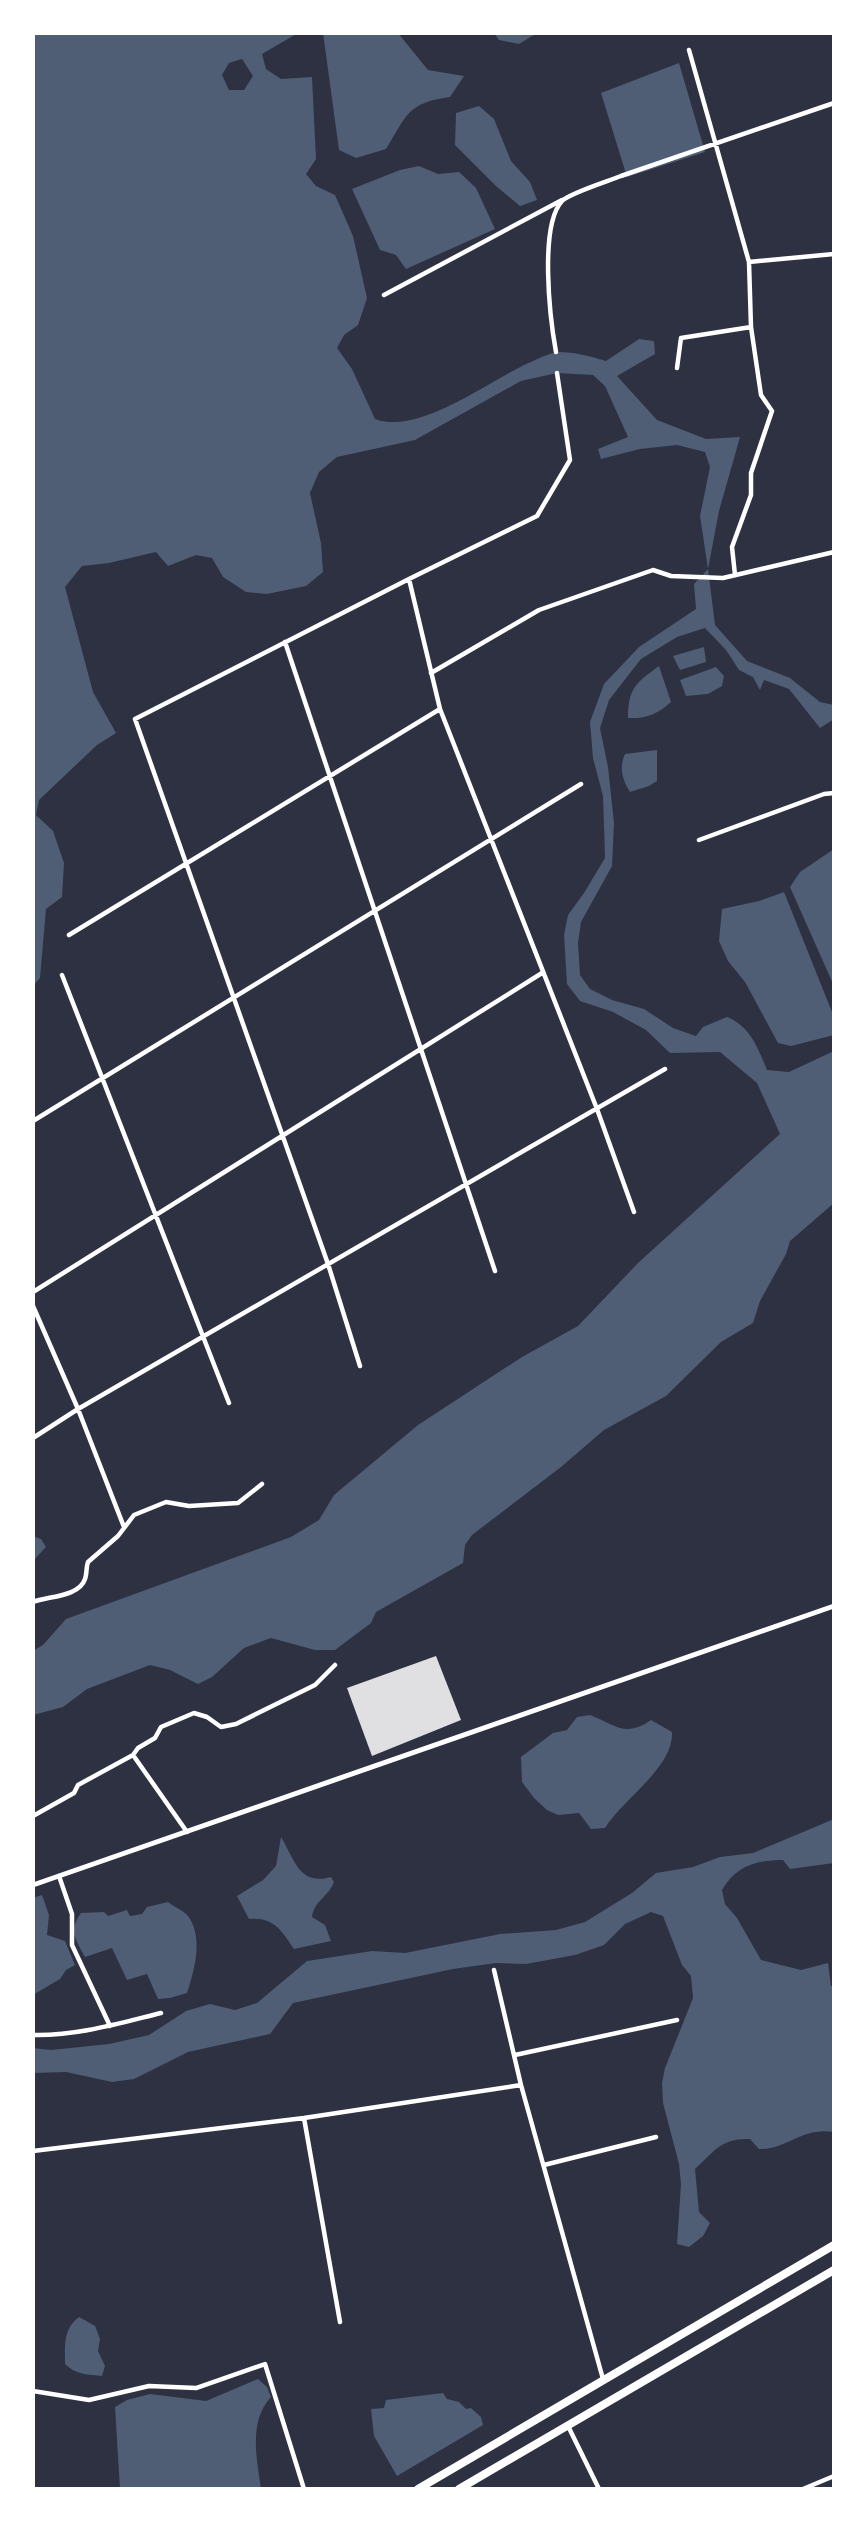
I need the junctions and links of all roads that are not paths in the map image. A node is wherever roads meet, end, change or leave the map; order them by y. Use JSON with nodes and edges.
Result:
{"nodes":[{"id":1,"x":689,"y":50,"type":"dead end"},
{"id":2,"x":834,"y":103,"type":"edge"},
{"id":3,"x":715,"y":143,"type":"junction"},
{"id":4,"x":563,"y":200,"type":"junction"},
{"id":5,"x":834,"y":254,"type":"edge"},
{"id":6,"x":750,"y":261,"type":"junction"},
{"id":7,"x":384,"y":295,"type":"dead end"},
{"id":8,"x":751,"y":327,"type":"junction"},
{"id":9,"x":556,"y":352,"type":"dead end"},
{"id":10,"x":677,"y":368,"type":"dead end"},
{"id":11,"x":557,"y":373,"type":"dead end"},
{"id":12,"x":834,"y":552,"type":"edge"},
{"id":13,"x":735,"y":575,"type":"junction"},
{"id":14,"x":409,"y":579,"type":"junction"},
{"id":15,"x":285,"y":642,"type":"junction"},
{"id":16,"x":432,"y":673,"type":"junction"},
{"id":17,"x":440,"y":709,"type":"junction"},
{"id":18,"x":329,"y":776,"type":"junction"},
{"id":19,"x":581,"y":784,"type":"dead end"},
{"id":20,"x":834,"y":793,"type":"edge"},
{"id":21,"x":490,"y":839,"type":"junction"},
{"id":22,"x":699,"y":840,"type":"dead end"},
{"id":23,"x":186,"y":864,"type":"junction"},
{"id":24,"x":374,"y":912,"type":"junction"},
{"id":25,"x":69,"y":935,"type":"dead end"},
{"id":26,"x":542,"y":973,"type":"junction"},
{"id":27,"x":62,"y":975,"type":"dead end"},
{"id":28,"x":234,"y":999,"type":"junction"},
{"id":29,"x":420,"y":1050,"type":"junction"},
{"id":30,"x":665,"y":1069,"type":"dead end"},
{"id":31,"x":103,"y":1080,"type":"junction"},
{"id":32,"x":597,"y":1109,"type":"junction"},
{"id":33,"x":33,"y":1121,"type":"edge"},
{"id":34,"x":282,"y":1137,"type":"junction"},
{"id":35,"x":466,"y":1185,"type":"junction"},
{"id":36,"x":634,"y":1212,"type":"dead end"},
{"id":37,"x":156,"y":1216,"type":"junction"},
{"id":38,"x":328,"y":1264,"type":"junction"},
{"id":39,"x":495,"y":1271,"type":"dead end"},
{"id":40,"x":33,"y":1292,"type":"edge"},
{"id":41,"x":33,"y":1306,"type":"edge"},
{"id":42,"x":203,"y":1337,"type":"junction"},
{"id":43,"x":360,"y":1366,"type":"dead end"},
{"id":44,"x":229,"y":1403,"type":"dead end"},
{"id":45,"x":78,"y":1409,"type":"junction"},
{"id":46,"x":33,"y":1438,"type":"edge"},
{"id":47,"x":262,"y":1484,"type":"dead end"},
{"id":48,"x":124,"y":1528,"type":"junction"},
{"id":49,"x":33,"y":1602,"type":"edge"},
{"id":50,"x":834,"y":1606,"type":"edge"},
{"id":51,"x":335,"y":1665,"type":"dead end"},
{"id":52,"x":133,"y":1755,"type":"junction"},
{"id":53,"x":33,"y":1816,"type":"edge"},
{"id":54,"x":188,"y":1833,"type":"junction"},
{"id":55,"x":59,"y":1876,"type":"junction"},
{"id":56,"x":33,"y":1885,"type":"edge"},
{"id":57,"x":494,"y":1970,"type":"dead end"},
{"id":58,"x":162,"y":2013,"type":"dead end"},
{"id":59,"x":677,"y":2020,"type":"dead end"},
{"id":60,"x":110,"y":2026,"type":"junction"},
{"id":61,"x":33,"y":2035,"type":"edge"},
{"id":62,"x":515,"y":2055,"type":"junction"},
{"id":63,"x":521,"y":2085,"type":"junction"},
{"id":64,"x":304,"y":2118,"type":"junction"},
{"id":65,"x":656,"y":2137,"type":"dead end"},
{"id":66,"x":33,"y":2151,"type":"edge"},
{"id":67,"x":544,"y":2165,"type":"junction"},
{"id":68,"x":834,"y":2245,"type":"edge"},
{"id":69,"x":834,"y":2270,"type":"edge"},
{"id":70,"x":340,"y":2322,"type":"dead end"},
{"id":71,"x":603,"y":2380,"type":"junction"},
{"id":72,"x":33,"y":2391,"type":"edge"},
{"id":73,"x":568,"y":2426,"type":"junction"},
{"id":74,"x":834,"y":2476,"type":"edge"},
{"id":75,"x":304,"y":2489,"type":"edge"},
{"id":76,"x":418,"y":2489,"type":"edge"},
{"id":77,"x":459,"y":2489,"type":"edge"},
{"id":78,"x":599,"y":2489,"type":"edge"},
{"id":79,"x":803,"y":2489,"type":"edge"}],
"edges":[{"from":1,"to":3,"type":"street"},
{"from":2,"to":3,"type":"street"},
{"from":3,"to":4,"type":"street"},
{"from":3,"to":6,"type":"street"},
{"from":4,"to":7,"type":"street"},
{"from":4,"to":9,"type":"street"},
{"from":5,"to":6,"type":"street"},
{"from":6,"to":8,"type":"street"},
{"from":8,"to":10,"type":"street"},
{"from":8,"to":13,"type":"street"},
{"from":11,"to":14,"type":"street"},
{"from":12,"to":13,"type":"street"},
{"from":13,"to":16,"type":"street"},
{"from":14,"to":15,"type":"street"},
{"from":14,"to":16,"type":"street"},
{"from":15,"to":18,"type":"street"},
{"from":15,"to":23,"type":"street"},
{"from":16,"to":17,"type":"street"},
{"from":17,"to":18,"type":"street"},
{"from":17,"to":21,"type":"street"},
{"from":18,"to":23,"type":"street"},
{"from":18,"to":24,"type":"street"},
{"from":19,"to":21,"type":"street"},
{"from":20,"to":22,"type":"street"},
{"from":21,"to":24,"type":"street"},
{"from":21,"to":26,"type":"street"},
{"from":23,"to":25,"type":"street"},
{"from":23,"to":28,"type":"street"},
{"from":24,"to":28,"type":"street"},
{"from":24,"to":29,"type":"street"},
{"from":26,"to":29,"type":"street"},
{"from":26,"to":32,"type":"street"},
{"from":27,"to":31,"type":"street"},
{"from":28,"to":31,"type":"street"},
{"from":28,"to":34,"type":"street"},
{"from":29,"to":34,"type":"street"},
{"from":29,"to":35,"type":"street"},
{"from":30,"to":32,"type":"street"},
{"from":31,"to":33,"type":"street"},
{"from":31,"to":37,"type":"street"},
{"from":32,"to":35,"type":"street"},
{"from":32,"to":36,"type":"street"},
{"from":34,"to":37,"type":"street"},
{"from":34,"to":38,"type":"street"},
{"from":35,"to":38,"type":"street"},
{"from":35,"to":39,"type":"street"},
{"from":37,"to":40,"type":"street"},
{"from":37,"to":42,"type":"street"},
{"from":38,"to":42,"type":"street"},
{"from":38,"to":43,"type":"street"},
{"from":41,"to":45,"type":"street"},
{"from":42,"to":44,"type":"street"},
{"from":42,"to":45,"type":"street"},
{"from":45,"to":46,"type":"street"},
{"from":45,"to":48,"type":"street"},
{"from":47,"to":48,"type":"street"},
{"from":48,"to":49,"type":"street"},
{"from":50,"to":54,"type":"street"},
{"from":51,"to":52,"type":"street"},
{"from":52,"to":53,"type":"street"},
{"from":52,"to":54,"type":"street"},
{"from":54,"to":55,"type":"street"},
{"from":55,"to":56,"type":"street"},
{"from":55,"to":60,"type":"street"},
{"from":57,"to":62,"type":"street"},
{"from":58,"to":60,"type":"street"},
{"from":59,"to":62,"type":"street"},
{"from":60,"to":61,"type":"street"},
{"from":62,"to":63,"type":"street"},
{"from":63,"to":64,"type":"street"},
{"from":63,"to":67,"type":"street"},
{"from":64,"to":66,"type":"street"},
{"from":64,"to":70,"type":"street"},
{"from":65,"to":67,"type":"street"},
{"from":67,"to":71,"type":"street"},
{"from":68,"to":71,"type":"highway"},
{"from":69,"to":73,"type":"highway"},
{"from":71,"to":76,"type":"highway"},
{"from":72,"to":75,"type":"street"},
{"from":73,"to":77,"type":"highway"},
{"from":73,"to":78,"type":"street"},
{"from":74,"to":79,"type":"street"}]}
